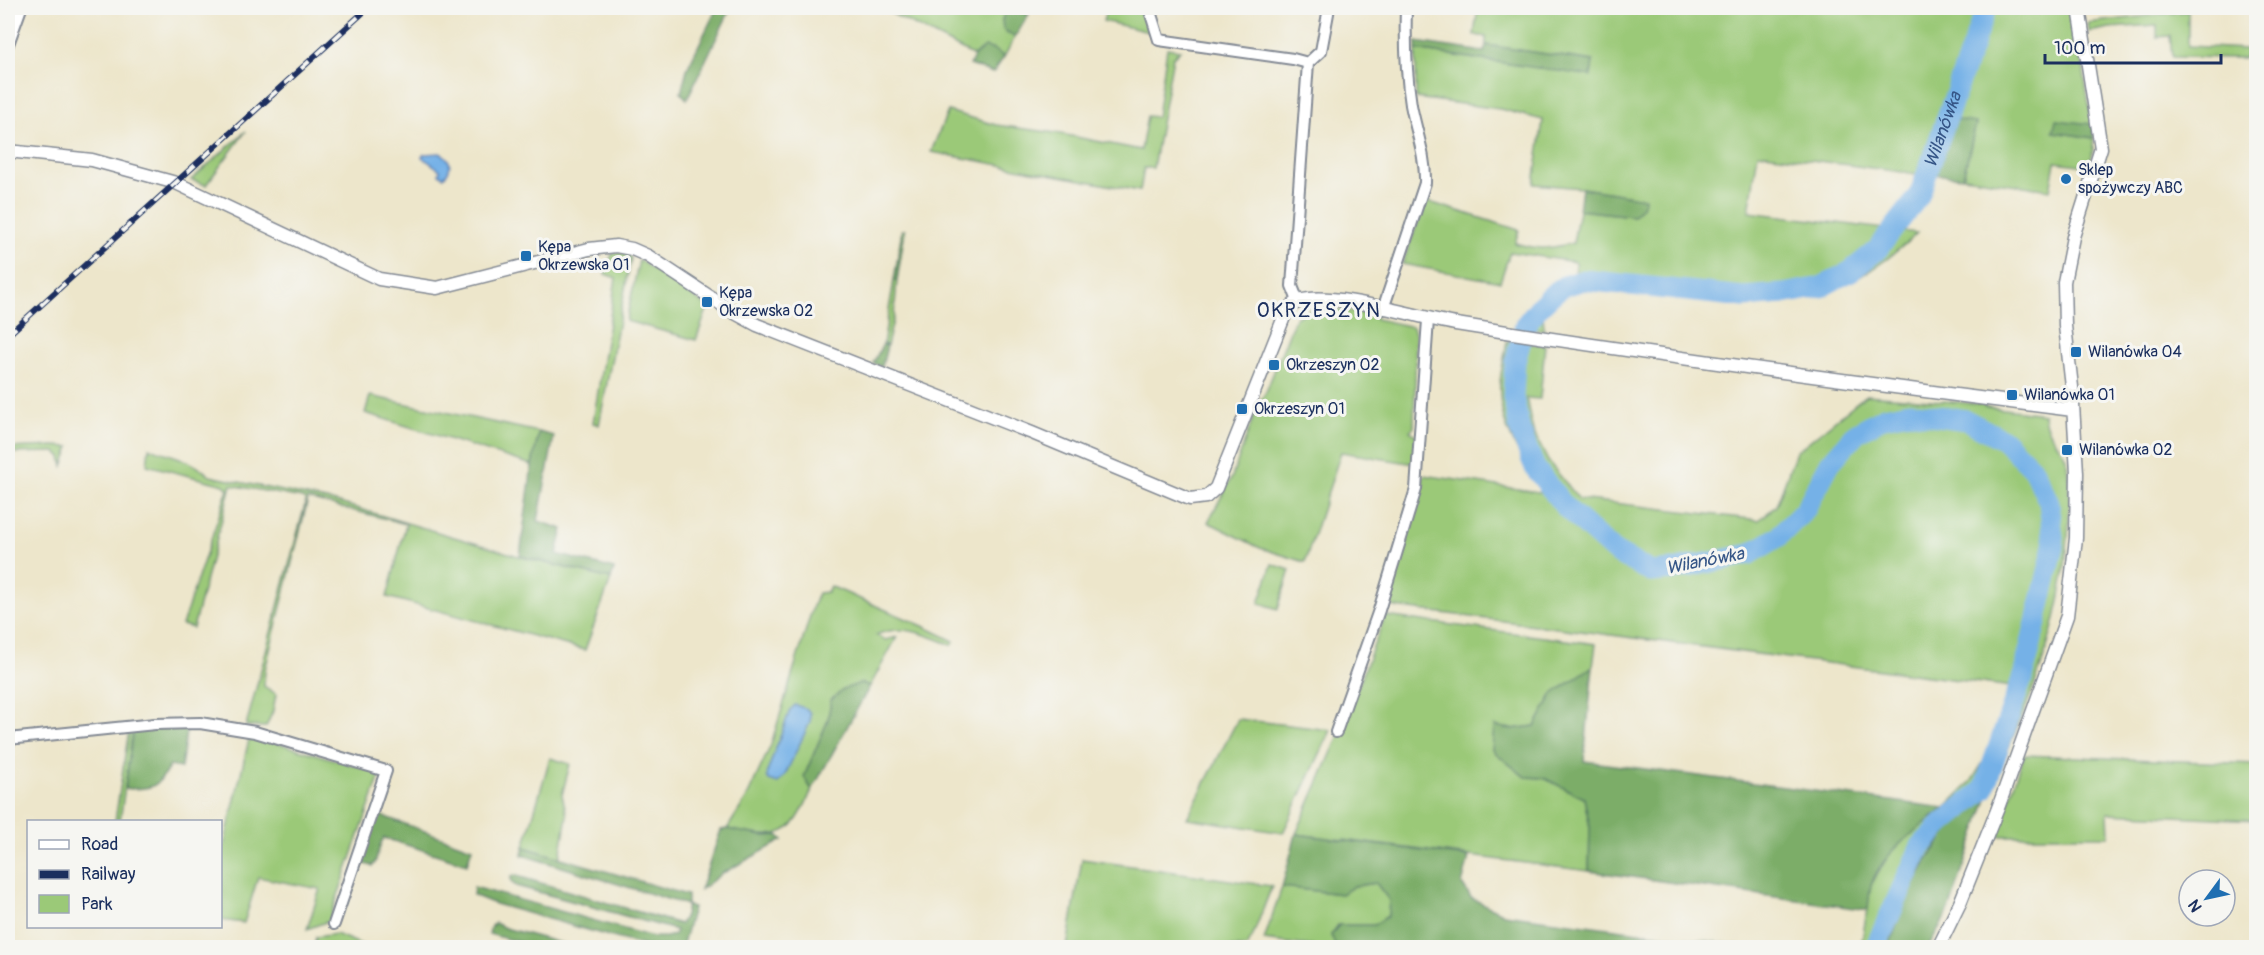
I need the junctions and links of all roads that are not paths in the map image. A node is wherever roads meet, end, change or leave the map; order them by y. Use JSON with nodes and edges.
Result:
{"nodes":[{"id":1,"x":21,"y":8,"type":"edge"},
{"id":2,"x":1149,"y":8,"type":"edge"},
{"id":3,"x":1329,"y":8,"type":"edge"},
{"id":4,"x":1406,"y":8,"type":"edge"},
{"id":5,"x":2079,"y":8,"type":"edge"},
{"id":6,"x":8,"y":44,"type":"edge"},
{"id":7,"x":1308,"y":63,"type":"junction"},
{"id":8,"x":8,"y":151,"type":"edge"},
{"id":9,"x":1298,"y":301,"type":"junction"},
{"id":10,"x":1383,"y":309,"type":"junction"},
{"id":11,"x":1428,"y":320,"type":"junction"},
{"id":12,"x":2073,"y":410,"type":"junction"},
{"id":13,"x":1336,"y":732,"type":"dead end"},
{"id":14,"x":8,"y":739,"type":"edge"},
{"id":15,"x":334,"y":924,"type":"dead end"},
{"id":16,"x":1938,"y":948,"type":"edge"}],
"edges":[{"from":1,"to":6,"type":"street"},
{"from":2,"to":7,"type":"street"},
{"from":3,"to":7,"type":"street"},
{"from":4,"to":10,"type":"street"},
{"from":5,"to":12,"type":"street"},
{"from":7,"to":9,"type":"street"},
{"from":8,"to":9,"type":"street"},
{"from":9,"to":10,"type":"street"},
{"from":10,"to":11,"type":"street"},
{"from":11,"to":12,"type":"street"},
{"from":11,"to":13,"type":"street"},
{"from":12,"to":16,"type":"street"},
{"from":14,"to":15,"type":"street"}]}
